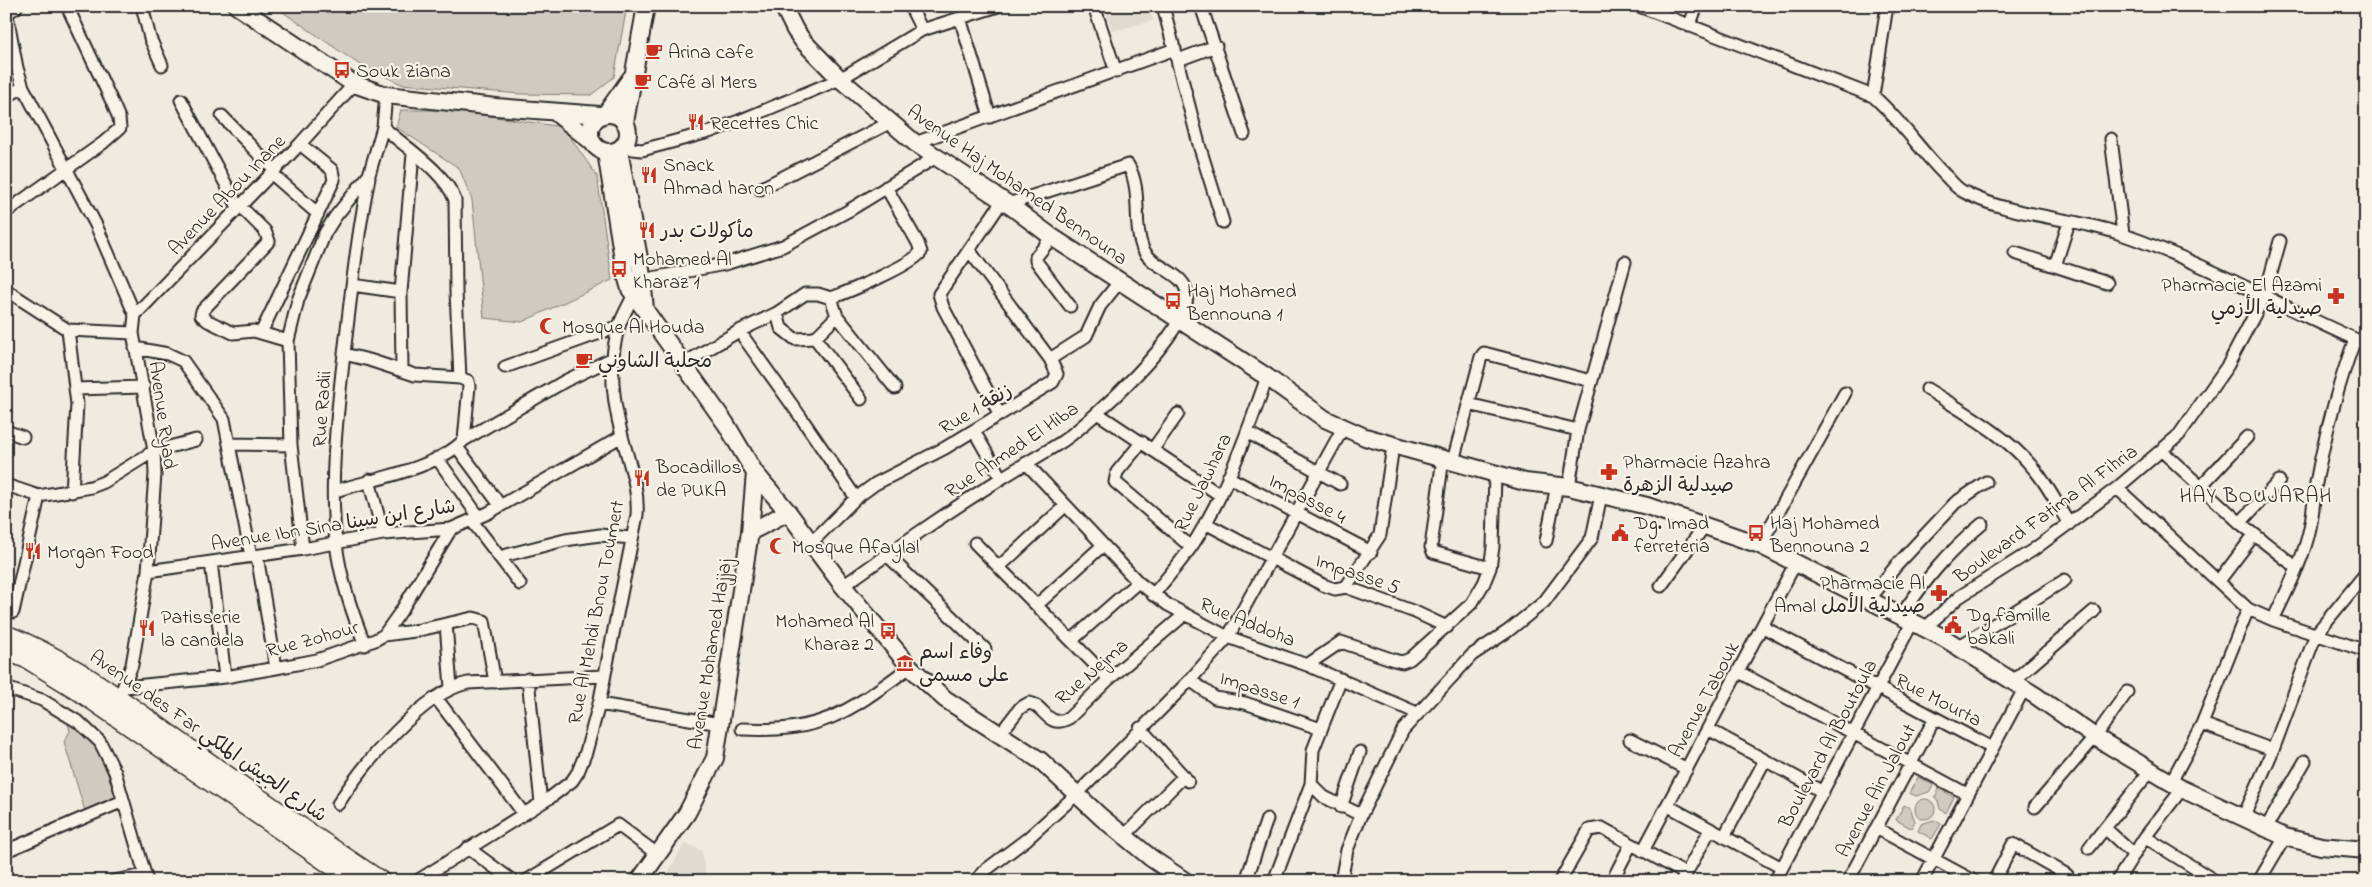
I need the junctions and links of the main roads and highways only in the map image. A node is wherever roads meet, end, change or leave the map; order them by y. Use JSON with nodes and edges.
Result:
{"nodes":[{"id":1,"x":6,"y":635,"type":"edge"},
{"id":2,"x":6,"y":650,"type":"edge"},
{"id":3,"x":355,"y":881,"type":"edge"},
{"id":4,"x":380,"y":881,"type":"edge"}],
"edges":[{"from":1,"to":4,"type":"main road","name":"Avenue des Far شارع الجيش الملكي"},
{"from":2,"to":3,"type":"main road","name":"Avenue des Far شارع الجيش الملكي"}]}
